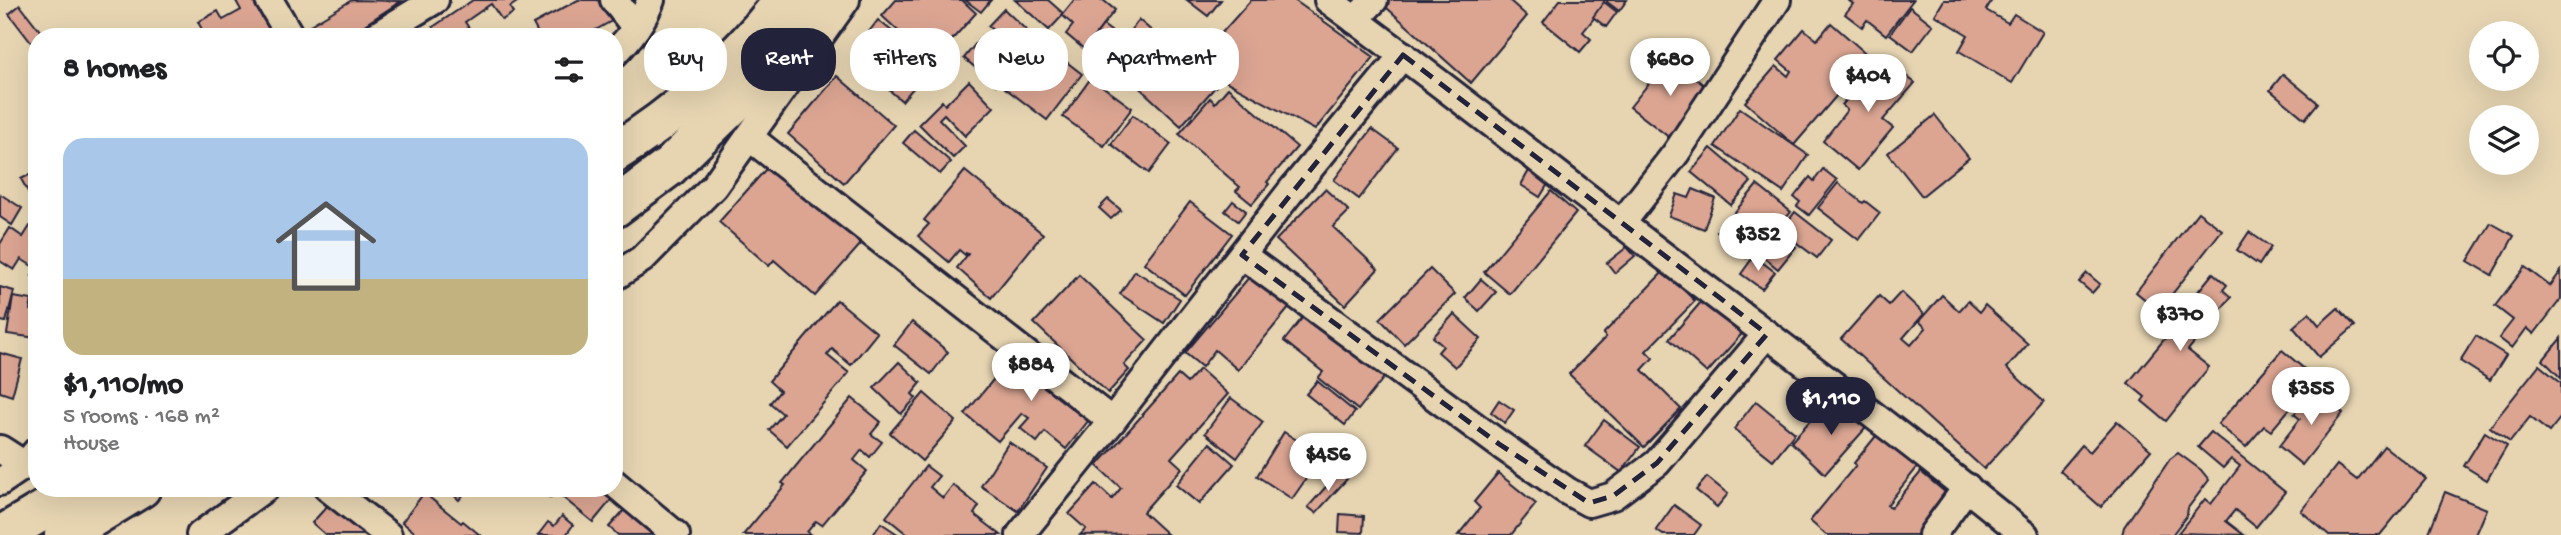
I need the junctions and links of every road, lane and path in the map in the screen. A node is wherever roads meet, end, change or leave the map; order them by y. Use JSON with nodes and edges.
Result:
{"nodes":[{"id":1,"x":269,"y":0,"type":"edge"},
{"id":2,"x":435,"y":0,"type":"edge"},
{"id":3,"x":614,"y":0,"type":"edge"},
{"id":4,"x":651,"y":0,"type":"edge"},
{"id":5,"x":784,"y":0,"type":"edge"},
{"id":6,"x":823,"y":0,"type":"edge"},
{"id":7,"x":846,"y":0,"type":"edge"},
{"id":8,"x":1328,"y":0,"type":"edge"},
{"id":9,"x":1374,"y":0,"type":"edge"},
{"id":10,"x":1777,"y":0,"type":"edge"},
{"id":11,"x":1355,"y":20,"type":"junction"},
{"id":12,"x":286,"y":28,"type":"edge"},
{"id":13,"x":409,"y":28,"type":"edge"},
{"id":14,"x":636,"y":28,"type":"junction"},
{"id":15,"x":623,"y":43,"type":"edge"},
{"id":16,"x":1403,"y":55,"type":"junction"},
{"id":17,"x":749,"y":137,"type":"junction"},
{"id":18,"x":623,"y":147,"type":"edge"},
{"id":19,"x":623,"y":201,"type":"edge"},
{"id":20,"x":1621,"y":223,"type":"junction"},
{"id":21,"x":1242,"y":255,"type":"junction"},
{"id":22,"x":623,"y":271,"type":"edge"},
{"id":23,"x":1767,"y":334,"type":"junction"},
{"id":24,"x":1112,"y":421,"type":"junction"},
{"id":25,"x":0,"y":449,"type":"edge"},
{"id":26,"x":28,"y":457,"type":"edge"},
{"id":27,"x":28,"y":460,"type":"edge"},
{"id":28,"x":0,"y":482,"type":"edge"},
{"id":29,"x":1967,"y":487,"type":"junction"},
{"id":30,"x":623,"y":491,"type":"edge"},
{"id":31,"x":66,"y":497,"type":"edge"},
{"id":32,"x":126,"y":497,"type":"edge"},
{"id":33,"x":253,"y":497,"type":"edge"},
{"id":34,"x":339,"y":497,"type":"edge"},
{"id":35,"x":2,"y":535,"type":"edge"},
{"id":36,"x":64,"y":535,"type":"edge"},
{"id":37,"x":200,"y":535,"type":"edge"},
{"id":38,"x":388,"y":535,"type":"edge"},
{"id":39,"x":676,"y":535,"type":"edge"},
{"id":40,"x":1020,"y":535,"type":"edge"},
{"id":41,"x":1933,"y":535,"type":"edge"},
{"id":42,"x":2025,"y":535,"type":"edge"}],
"edges":[{"from":1,"to":12,"type":"street"},
{"from":2,"to":13,"type":"street"},
{"from":3,"to":14,"type":"street"},
{"from":4,"to":14,"type":"street"},
{"from":5,"to":18,"type":"highway"},
{"from":6,"to":19,"type":"highway"},
{"from":7,"to":17,"type":"street"},
{"from":8,"to":11,"type":"street"},
{"from":9,"to":11,"type":"street"},
{"from":10,"to":20,"type":"street"},
{"from":11,"to":16,"type":"street"},
{"from":14,"to":15,"type":"street"},
{"from":16,"to":20,"type":"street"},
{"from":16,"to":21,"type":"street"},
{"from":17,"to":22,"type":"street"},
{"from":17,"to":24,"type":"street"},
{"from":20,"to":23,"type":"street"},
{"from":21,"to":23,"type":"street"},
{"from":21,"to":24,"type":"street"},
{"from":23,"to":29,"type":"street"},
{"from":24,"to":40,"type":"street"},
{"from":25,"to":26,"type":"street"},
{"from":27,"to":28,"type":"street"},
{"from":29,"to":41,"type":"street"},
{"from":29,"to":42,"type":"street"},
{"from":30,"to":39,"type":"street"},
{"from":31,"to":35,"type":"highway"},
{"from":32,"to":36,"type":"highway"},
{"from":33,"to":37,"type":"street"},
{"from":34,"to":38,"type":"street"}]}
